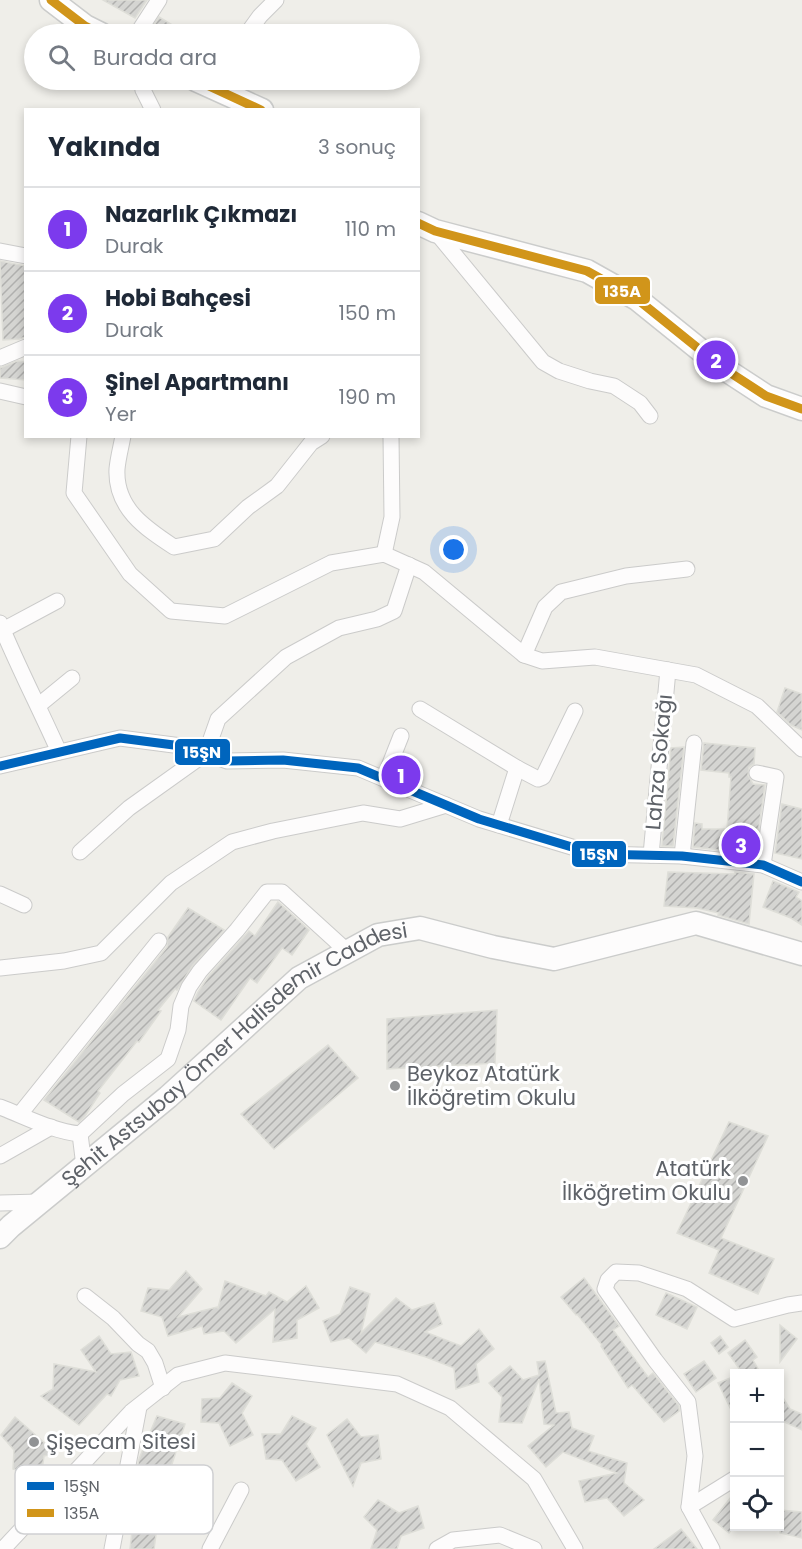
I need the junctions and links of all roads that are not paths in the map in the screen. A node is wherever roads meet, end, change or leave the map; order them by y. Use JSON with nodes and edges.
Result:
{"nodes":[{"id":1,"x":51,"y":0,"type":"edge"},
{"id":2,"x":159,"y":0,"type":"edge"},
{"id":3,"x":276,"y":0,"type":"edge"},
{"id":4,"x":82,"y":24,"type":"edge"},
{"id":5,"x":143,"y":24,"type":"edge"},
{"id":6,"x":254,"y":24,"type":"edge"},
{"id":7,"x":143,"y":90,"type":"edge"},
{"id":8,"x":230,"y":90,"type":"edge"},
{"id":9,"x":152,"y":108,"type":"edge"},
{"id":10,"x":259,"y":108,"type":"edge"},
{"id":11,"x":427,"y":227,"type":"edge"},
{"id":12,"x":0,"y":251,"type":"edge"},
{"id":13,"x":24,"y":256,"type":"edge"},
{"id":14,"x":0,"y":391,"type":"edge"},
{"id":15,"x":24,"y":397,"type":"edge"},
{"id":16,"x":802,"y":409,"type":"edge"},
{"id":17,"x":650,"y":416,"type":"dead end"},
{"id":18,"x":79,"y":438,"type":"edge"},
{"id":19,"x":123,"y":438,"type":"edge"},
{"id":20,"x":319,"y":438,"type":"edge"},
{"id":21,"x":391,"y":438,"type":"edge"},
{"id":22,"x":384,"y":554,"type":"junction"},
{"id":23,"x":409,"y":565,"type":"junction"},
{"id":24,"x":687,"y":569,"type":"dead end"},
{"id":25,"x":57,"y":601,"type":"dead end"},
{"id":26,"x":1,"y":627,"type":"edge"},
{"id":27,"x":524,"y":655,"type":"junction"},
{"id":28,"x":668,"y":670,"type":"junction"},
{"id":29,"x":72,"y":678,"type":"dead end"},
{"id":30,"x":39,"y":705,"type":"junction"},
{"id":31,"x":420,"y":709,"type":"dead end"},
{"id":32,"x":575,"y":711,"type":"dead end"},
{"id":33,"x":401,"y":735,"type":"dead end"},
{"id":34,"x":694,"y":743,"type":"dead end"},
{"id":35,"x":802,"y":750,"type":"edge"},
{"id":36,"x":59,"y":752,"type":"junction"},
{"id":37,"x":206,"y":753,"type":"junction"},
{"id":38,"x":0,"y":766,"type":"edge"},
{"id":39,"x":517,"y":768,"type":"junction"},
{"id":40,"x":757,"y":773,"type":"dead end"},
{"id":41,"x":384,"y":779,"type":"junction"},
{"id":42,"x":446,"y":805,"type":"junction"},
{"id":43,"x":499,"y":825,"type":"junction"},
{"id":44,"x":80,"y":852,"type":"dead end"},
{"id":45,"x":651,"y":855,"type":"junction"},
{"id":46,"x":682,"y":856,"type":"junction"},
{"id":47,"x":763,"y":865,"type":"junction"},
{"id":48,"x":802,"y":882,"type":"edge"},
{"id":49,"x":0,"y":894,"type":"edge"},
{"id":50,"x":24,"y":905,"type":"dead end"},
{"id":51,"x":159,"y":941,"type":"dead end"},
{"id":52,"x":348,"y":952,"type":"junction"},
{"id":53,"x":802,"y":954,"type":"edge"},
{"id":54,"x":0,"y":968,"type":"edge"},
{"id":55,"x":0,"y":1107,"type":"edge"},
{"id":56,"x":20,"y":1113,"type":"junction"},
{"id":57,"x":51,"y":1127,"type":"junction"},
{"id":58,"x":80,"y":1134,"type":"junction"},
{"id":59,"x":0,"y":1156,"type":"edge"},
{"id":60,"x":84,"y":1166,"type":"junction"},
{"id":61,"x":40,"y":1202,"type":"junction"},
{"id":62,"x":0,"y":1203,"type":"edge"},
{"id":63,"x":0,"y":1237,"type":"edge"},
{"id":64,"x":85,"y":1296,"type":"dead end"},
{"id":65,"x":802,"y":1304,"type":"edge"},
{"id":66,"x":163,"y":1388,"type":"junction"},
{"id":67,"x":139,"y":1407,"type":"junction"},
{"id":68,"x":81,"y":1465,"type":"edge"},
{"id":69,"x":128,"y":1465,"type":"edge"},
{"id":70,"x":730,"y":1482,"type":"edge"},
{"id":71,"x":241,"y":1490,"type":"dead end"},
{"id":72,"x":689,"y":1507,"type":"junction"},
{"id":73,"x":17,"y":1534,"type":"edge"},
{"id":74,"x":115,"y":1534,"type":"edge"},
{"id":75,"x":3,"y":1549,"type":"edge"},
{"id":76,"x":112,"y":1549,"type":"edge"},
{"id":77,"x":210,"y":1549,"type":"edge"},
{"id":78,"x":437,"y":1549,"type":"edge"},
{"id":79,"x":534,"y":1549,"type":"edge"},
{"id":80,"x":575,"y":1549,"type":"edge"},
{"id":81,"x":712,"y":1549,"type":"edge"}],
"edges":[{"from":1,"to":4,"type":"street"},
{"from":2,"to":5,"type":"street"},
{"from":3,"to":6,"type":"street"},
{"from":7,"to":9,"type":"street"},
{"from":8,"to":10,"type":"street"},
{"from":11,"to":16,"type":"street"},
{"from":11,"to":17,"type":"street"},
{"from":12,"to":13,"type":"street"},
{"from":14,"to":15,"type":"street"},
{"from":18,"to":22,"type":"street"},
{"from":19,"to":20,"type":"street"},
{"from":21,"to":22,"type":"street"},
{"from":22,"to":23,"type":"street"},
{"from":23,"to":27,"type":"street"},
{"from":23,"to":37,"type":"street"},
{"from":24,"to":27,"type":"street"},
{"from":25,"to":26,"type":"street"},
{"from":26,"to":30,"type":"street"},
{"from":27,"to":28,"type":"street"},
{"from":28,"to":35,"type":"street"},
{"from":28,"to":45,"type":"street","name":"Lahza Sokağı"},
{"from":29,"to":30,"type":"street"},
{"from":30,"to":36,"type":"street"},
{"from":31,"to":39,"type":"street"},
{"from":32,"to":39,"type":"street"},
{"from":33,"to":41,"type":"street"},
{"from":34,"to":46,"type":"street"},
{"from":36,"to":37,"type":"street"},
{"from":36,"to":38,"type":"street"},
{"from":37,"to":41,"type":"street"},
{"from":37,"to":44,"type":"street"},
{"from":39,"to":43,"type":"street"},
{"from":40,"to":47,"type":"street"},
{"from":41,"to":42,"type":"street"},
{"from":42,"to":43,"type":"street"},
{"from":42,"to":54,"type":"street"},
{"from":43,"to":45,"type":"street"},
{"from":45,"to":46,"type":"street"},
{"from":46,"to":47,"type":"street"},
{"from":47,"to":48,"type":"street"},
{"from":49,"to":50,"type":"street"},
{"from":51,"to":56,"type":"street"},
{"from":52,"to":53,"type":"street","name":"Şehit Astsubay Ömer Halisdemir Caddesi"},
{"from":52,"to":58,"type":"street"},
{"from":52,"to":60,"type":"street","name":"Şehit Astsubay Ömer Halisdemir Caddesi"},
{"from":55,"to":56,"type":"street"},
{"from":56,"to":57,"type":"street"},
{"from":57,"to":58,"type":"street"},
{"from":57,"to":59,"type":"street"},
{"from":58,"to":60,"type":"street"},
{"from":60,"to":61,"type":"street","name":"Şehit Astsubay Ömer Halisdemir Caddesi"},
{"from":61,"to":62,"type":"street"},
{"from":61,"to":63,"type":"street","name":"Şehit Astsubay Ömer Halisdemir Caddesi"},
{"from":64,"to":66,"type":"street"},
{"from":65,"to":72,"type":"street"},
{"from":66,"to":67,"type":"street"},
{"from":66,"to":80,"type":"street"},
{"from":67,"to":68,"type":"street"},
{"from":67,"to":69,"type":"street"},
{"from":70,"to":72,"type":"street"},
{"from":71,"to":77,"type":"street"},
{"from":72,"to":81,"type":"street"},
{"from":73,"to":75,"type":"street"},
{"from":74,"to":76,"type":"street"},
{"from":78,"to":79,"type":"street"}]}
